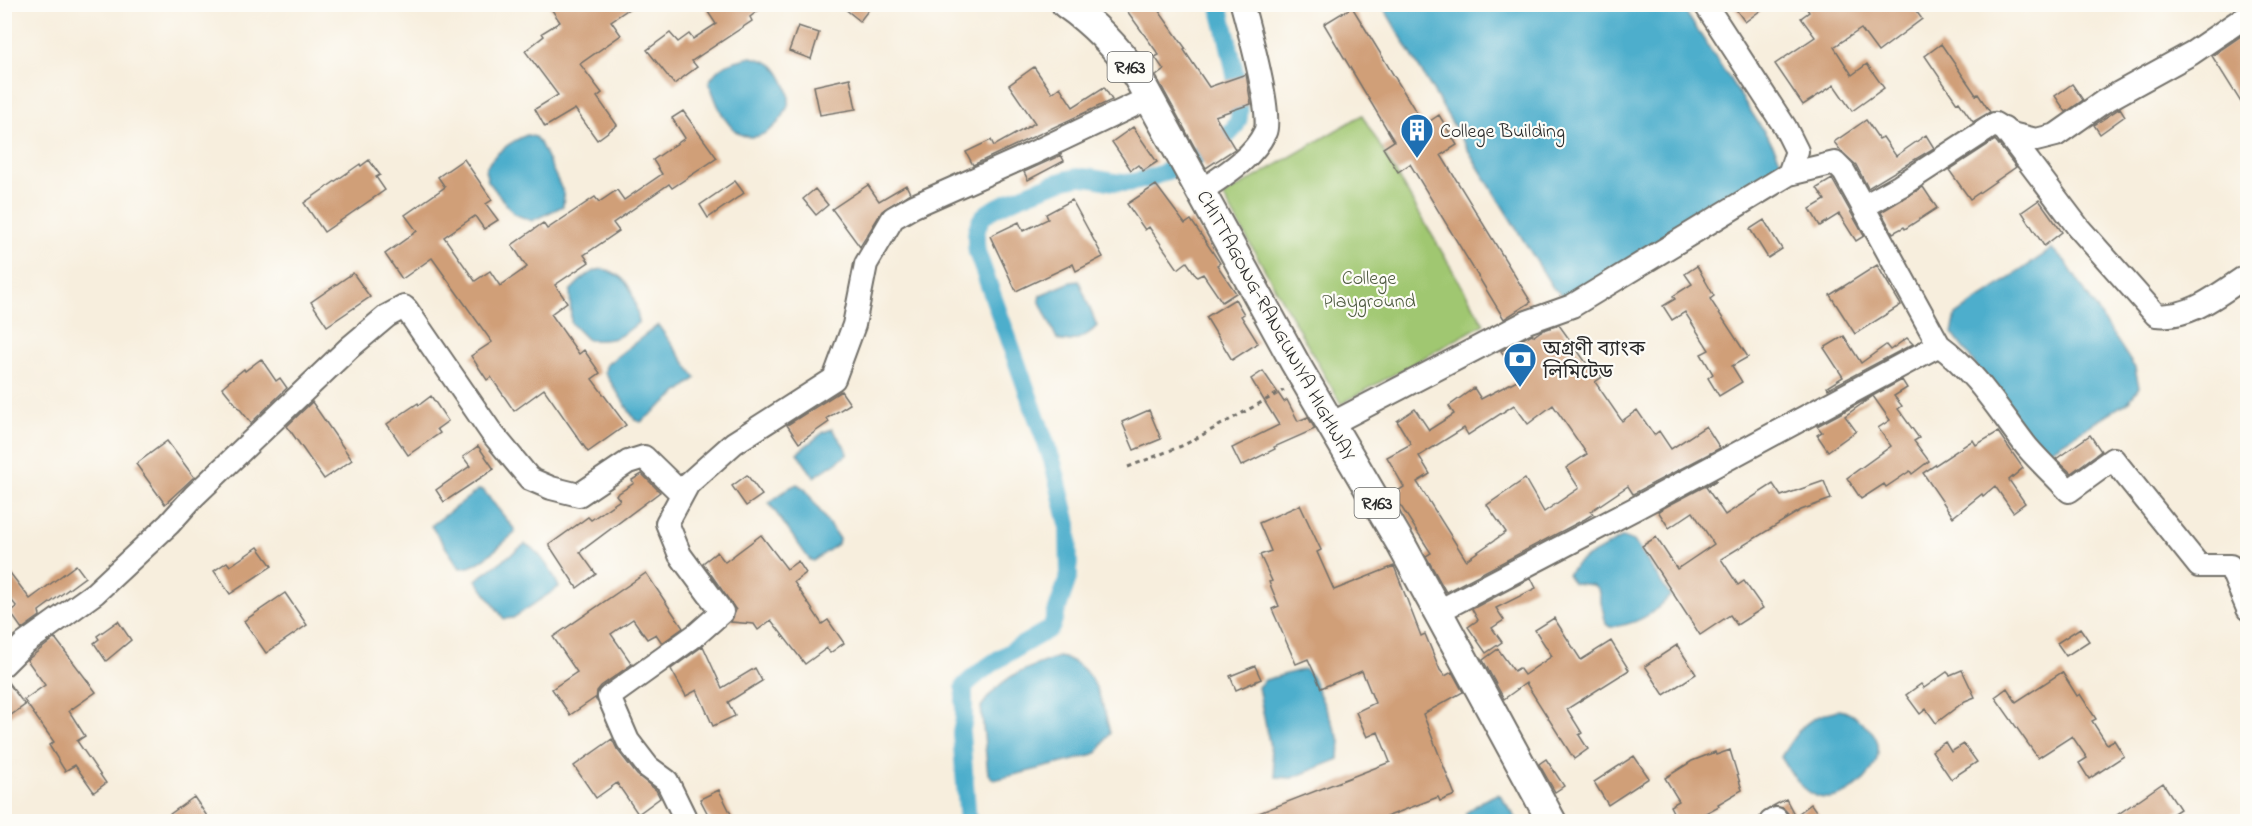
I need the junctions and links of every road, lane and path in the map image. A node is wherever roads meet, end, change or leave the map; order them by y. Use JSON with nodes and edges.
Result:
{"nodes":[{"id":1,"x":1066,"y":4,"type":"edge"},
{"id":2,"x":1242,"y":4,"type":"edge"},
{"id":3,"x":1705,"y":4,"type":"edge"},
{"id":4,"x":2247,"y":15,"type":"edge"},
{"id":5,"x":1149,"y":98,"type":"junction"},
{"id":6,"x":2004,"y":129,"type":"junction"},
{"id":7,"x":1789,"y":174,"type":"junction"},
{"id":8,"x":1200,"y":189,"type":"junction"},
{"id":9,"x":1864,"y":206,"type":"junction"},
{"id":10,"x":2247,"y":275,"type":"edge"},
{"id":11,"x":1939,"y":345,"type":"junction"},
{"id":12,"x":1305,"y":380,"type":"junction"},
{"id":13,"x":1331,"y":424,"type":"junction"},
{"id":14,"x":1128,"y":467,"type":"dead end"},
{"id":15,"x":682,"y":494,"type":"junction"},
{"id":16,"x":2247,"y":609,"type":"edge"},
{"id":17,"x":1437,"y":612,"type":"junction"},
{"id":18,"x":4,"y":664,"type":"edge"},
{"id":19,"x":687,"y":822,"type":"edge"},
{"id":20,"x":1552,"y":822,"type":"edge"}],
"edges":[{"from":1,"to":5,"type":"main road","number":"R163"},
{"from":2,"to":8,"type":"street"},
{"from":3,"to":7,"type":"street"},
{"from":4,"to":6,"type":"street"},
{"from":5,"to":8,"type":"main road","name":"CHITTAGONG-RANGUNIYA HIGHWAY","number":"R163"},
{"from":5,"to":15,"type":"street"},
{"from":6,"to":9,"type":"street"},
{"from":6,"to":10,"type":"street"},
{"from":7,"to":9,"type":"street"},
{"from":7,"to":13,"type":"street"},
{"from":8,"to":12,"type":"main road","name":"CHITTAGONG-RANGUNIYA HIGHWAY","number":"R163"},
{"from":9,"to":11,"type":"street"},
{"from":11,"to":16,"type":"street"},
{"from":11,"to":17,"type":"street"},
{"from":12,"to":13,"type":"main road","name":"CHITTAGONG-RANGUNIYA HIGHWAY","number":"R163"},
{"from":12,"to":14,"type":"path"},
{"from":13,"to":17,"type":"main road","name":"CHITTAGONG-RANGUNIYA HIGHWAY","number":"R163"},
{"from":15,"to":18,"type":"street"},
{"from":15,"to":19,"type":"street"},
{"from":17,"to":20,"type":"main road","name":"CHITTAGONG-RANGUNIYA HIGHWAY","number":"R163"}]}
